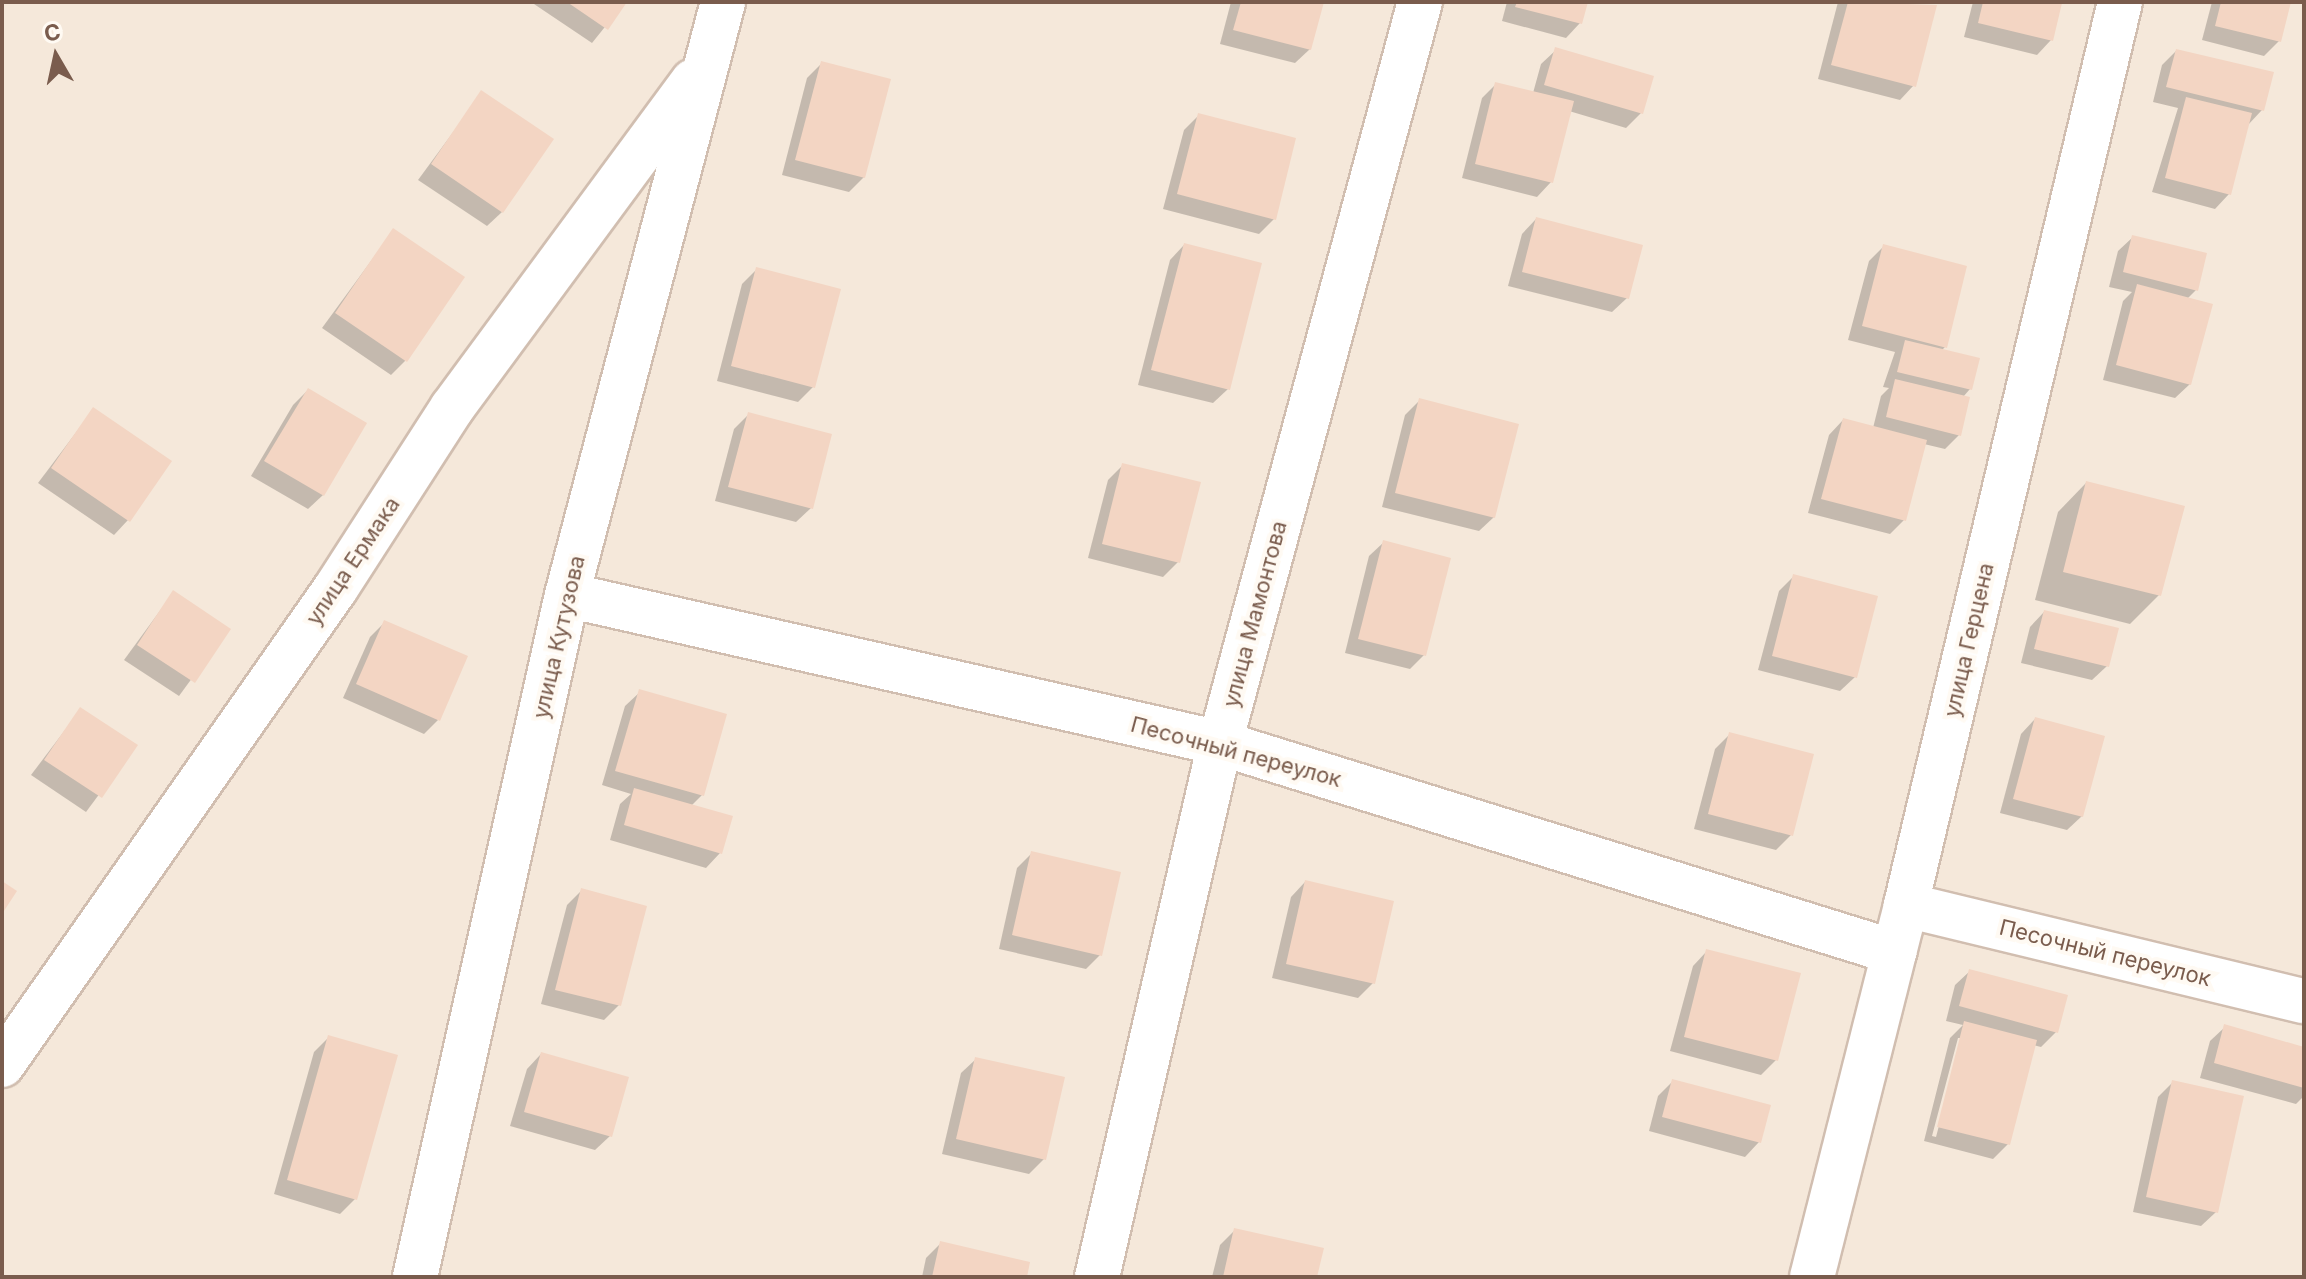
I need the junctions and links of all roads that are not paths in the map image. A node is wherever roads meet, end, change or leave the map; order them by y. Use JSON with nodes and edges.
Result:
{"nodes":[{"id":1,"x":723,"y":2,"type":"edge"},
{"id":2,"x":1420,"y":2,"type":"edge"},
{"id":3,"x":2120,"y":2,"type":"edge"},
{"id":4,"x":708,"y":59,"type":"junction"},
{"id":5,"x":567,"y":595,"type":"junction"},
{"id":6,"x":1220,"y":743,"type":"junction"},
{"id":7,"x":1906,"y":905,"type":"junction"},
{"id":8,"x":1894,"y":952,"type":"junction"},
{"id":9,"x":2304,"y":1001,"type":"edge"},
{"id":10,"x":2,"y":1065,"type":"edge"},
{"id":11,"x":415,"y":1277,"type":"edge"},
{"id":12,"x":1097,"y":1277,"type":"edge"},
{"id":13,"x":1812,"y":1277,"type":"edge"}],
"edges":[{"from":1,"to":4,"type":"street","name":"улица Кутузова"},
{"from":2,"to":6,"type":"street","name":"улица Мамонтова"},
{"from":3,"to":7,"type":"street","name":"улица Герцена"},
{"from":4,"to":5,"type":"street","name":"улица Кутузова"},
{"from":4,"to":10,"type":"street","name":"улица Ермака"},
{"from":5,"to":6,"type":"street","name":"Песочный переулок"},
{"from":5,"to":11,"type":"street","name":"улица Кутузова"},
{"from":6,"to":8,"type":"street","name":"Песочный переулок"},
{"from":6,"to":12,"type":"street","name":"улица Мамонтова"},
{"from":7,"to":8,"type":"street","name":"улица Герцена"},
{"from":7,"to":9,"type":"street","name":"Песочный переулок"},
{"from":8,"to":13,"type":"street","name":"улица Герцена"}]}
